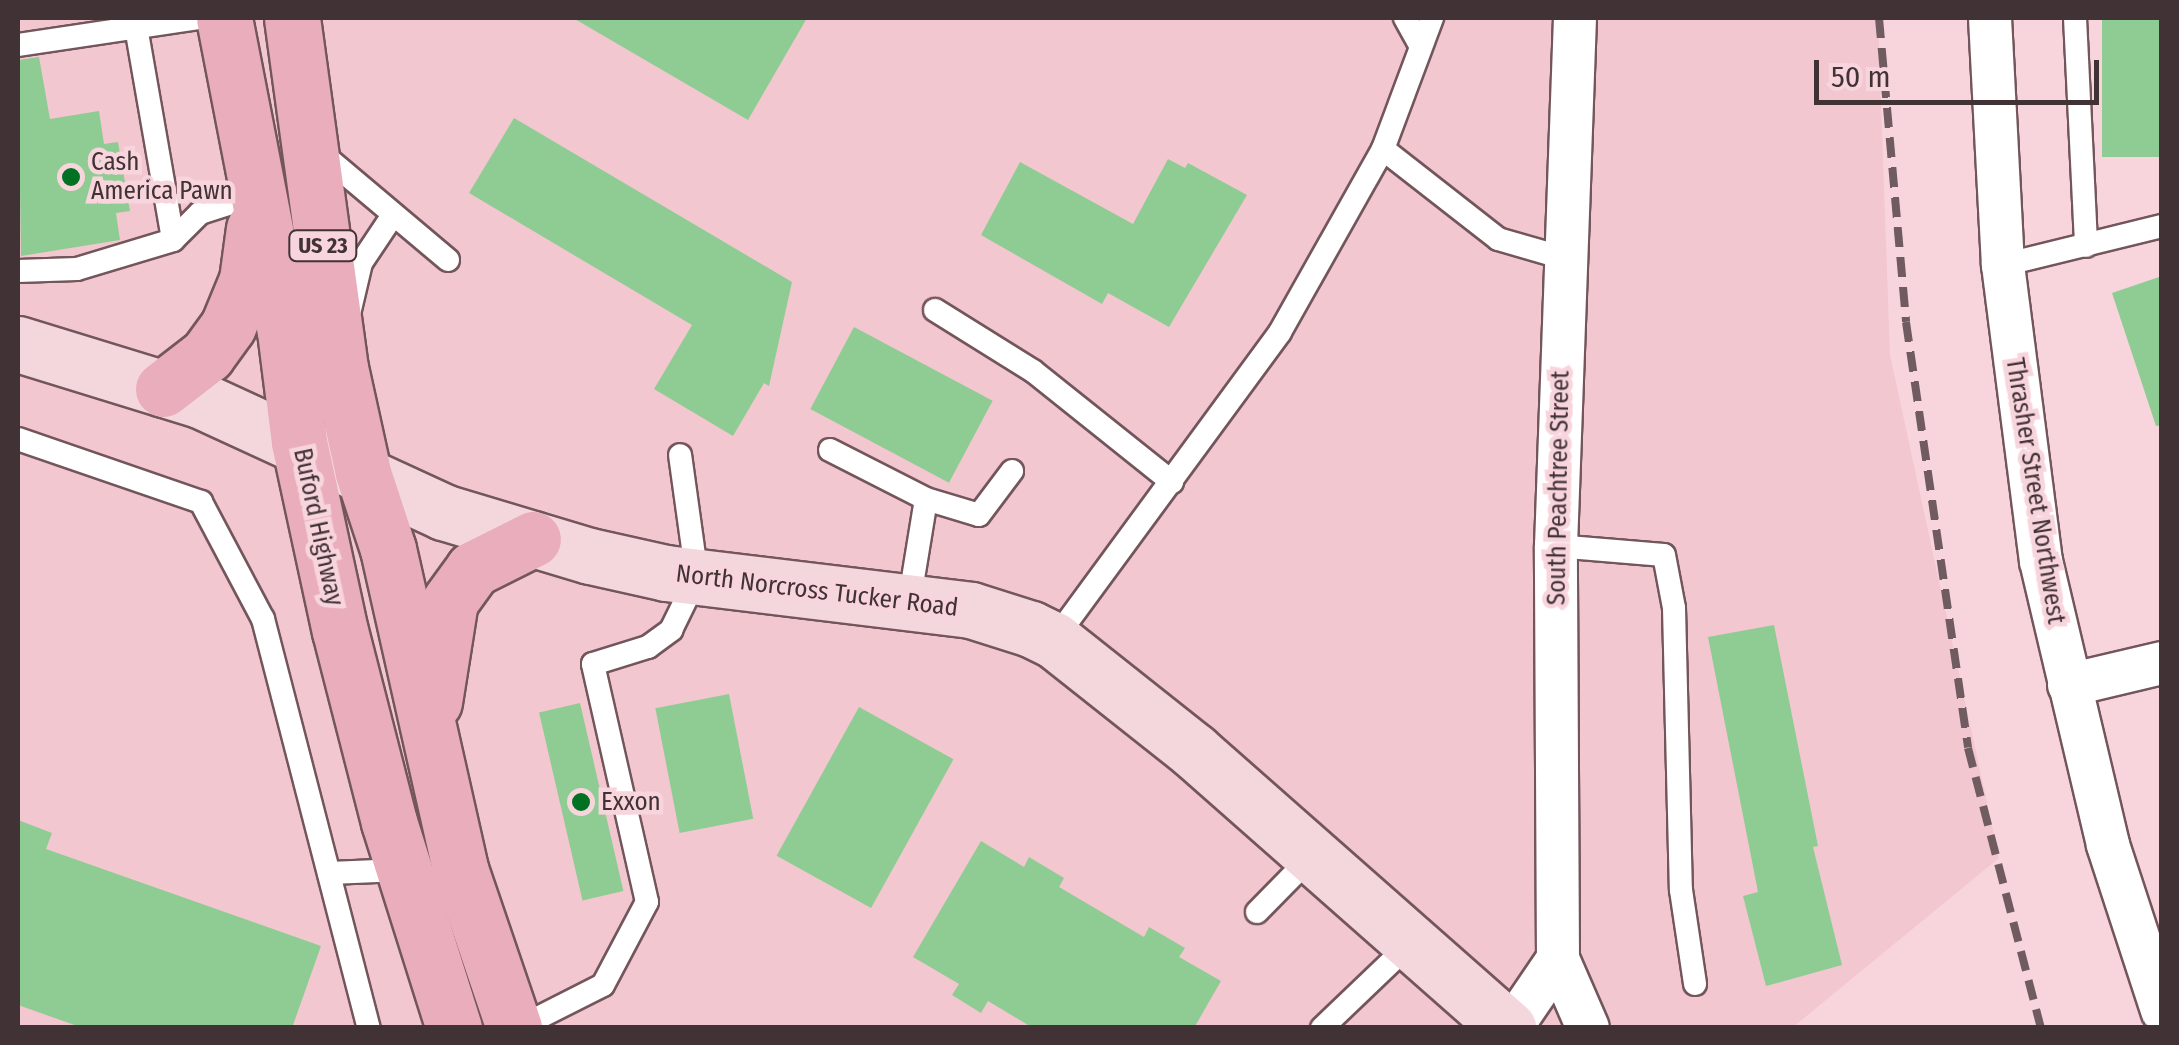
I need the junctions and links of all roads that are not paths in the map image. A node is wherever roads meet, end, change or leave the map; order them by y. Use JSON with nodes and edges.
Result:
{"nodes":[{"id":1,"x":198,"y":18,"type":"edge"},
{"id":2,"x":224,"y":18,"type":"edge"},
{"id":3,"x":292,"y":18,"type":"edge"},
{"id":4,"x":1405,"y":18,"type":"edge"},
{"id":5,"x":1432,"y":18,"type":"edge"},
{"id":6,"x":1575,"y":18,"type":"edge"},
{"id":7,"x":1990,"y":18,"type":"edge"},
{"id":8,"x":2075,"y":18,"type":"edge"},
{"id":9,"x":136,"y":26,"type":"junction"},
{"id":10,"x":1419,"y":43,"type":"junction"},
{"id":11,"x":18,"y":45,"type":"edge"},
{"id":12,"x":307,"y":140,"type":"junction"},
{"id":13,"x":1383,"y":149,"type":"junction"},
{"id":14,"x":256,"y":195,"type":"junction"},
{"id":15,"x":391,"y":218,"type":"junction"},
{"id":16,"x":2162,"y":226,"type":"edge"},
{"id":17,"x":173,"y":240,"type":"junction"},
{"id":18,"x":2086,"y":246,"type":"junction"},
{"id":19,"x":1564,"y":258,"type":"junction"},
{"id":20,"x":448,"y":260,"type":"dead end"},
{"id":21,"x":2010,"y":262,"type":"junction"},
{"id":22,"x":18,"y":271,"type":"edge"},
{"id":23,"x":935,"y":310,"type":"dead end"},
{"id":24,"x":18,"y":344,"type":"edge"},
{"id":25,"x":339,"y":357,"type":"junction"},
{"id":26,"x":163,"y":389,"type":"junction"},
{"id":27,"x":18,"y":439,"type":"edge"},
{"id":28,"x":299,"y":442,"type":"junction"},
{"id":29,"x":830,"y":450,"type":"dead end"},
{"id":30,"x":680,"y":456,"type":"dead end"},
{"id":31,"x":1012,"y":471,"type":"dead end"},
{"id":32,"x":363,"y":473,"type":"junction"},
{"id":33,"x":1172,"y":482,"type":"junction"},
{"id":34,"x":926,"y":499,"type":"junction"},
{"id":35,"x":534,"y":539,"type":"junction"},
{"id":36,"x":1556,"y":546,"type":"junction"},
{"id":37,"x":697,"y":576,"type":"junction"},
{"id":38,"x":909,"y":602,"type":"junction"},
{"id":39,"x":1054,"y":640,"type":"junction"},
{"id":40,"x":2162,"y":663,"type":"edge"},
{"id":41,"x":2069,"y":685,"type":"junction"},
{"id":42,"x":434,"y":770,"type":"junction"},
{"id":43,"x":1312,"y":856,"type":"junction"},
{"id":44,"x":406,"y":870,"type":"junction"},
{"id":45,"x":329,"y":873,"type":"junction"},
{"id":46,"x":1256,"y":912,"type":"dead end"},
{"id":47,"x":1411,"y":943,"type":"junction"},
{"id":48,"x":1558,"y":959,"type":"junction"},
{"id":49,"x":1695,"y":984,"type":"dead end"},
{"id":50,"x":2162,"y":1010,"type":"edge"},
{"id":51,"x":369,"y":1028,"type":"edge"},
{"id":52,"x":454,"y":1028,"type":"edge"},
{"id":53,"x":516,"y":1028,"type":"edge"},
{"id":54,"x":1322,"y":1028,"type":"edge"},
{"id":55,"x":1510,"y":1028,"type":"edge"},
{"id":56,"x":1588,"y":1028,"type":"edge"}],
"edges":[{"from":1,"to":9,"type":"lane"},
{"from":2,"to":14,"type":"main road","name":"Buford Highway","number":"US 23"},
{"from":3,"to":12,"type":"main road","number":"US 23"},
{"from":4,"to":10,"type":"lane"},
{"from":5,"to":10,"type":"lane"},
{"from":6,"to":19,"type":"street","name":"South Peachtree Street"},
{"from":7,"to":21,"type":"street","name":"Thrasher Street Northwest"},
{"from":8,"to":18,"type":"lane"},
{"from":9,"to":11,"type":"lane"},
{"from":9,"to":17,"type":"lane"},
{"from":10,"to":13,"type":"lane"},
{"from":12,"to":15,"type":"lane"},
{"from":12,"to":25,"type":"main road","number":"US 23"},
{"from":13,"to":19,"type":"lane"},
{"from":13,"to":33,"type":"lane"},
{"from":14,"to":17,"type":"lane"},
{"from":14,"to":26,"type":"main road"},
{"from":14,"to":28,"type":"main road","name":"Buford Highway","number":"US 23"},
{"from":15,"to":20,"type":"lane"},
{"from":15,"to":25,"type":"lane"},
{"from":16,"to":18,"type":"lane"},
{"from":17,"to":22,"type":"lane"},
{"from":18,"to":21,"type":"lane"},
{"from":19,"to":36,"type":"street","name":"South Peachtree Street"},
{"from":21,"to":41,"type":"street","name":"Thrasher Street Northwest"},
{"from":23,"to":33,"type":"lane"},
{"from":24,"to":26,"type":"street","name":"North Norcross Tucker Road"},
{"from":25,"to":32,"type":"main road","number":"US 23"},
{"from":26,"to":28,"type":"street","name":"North Norcross Tucker Road"},
{"from":27,"to":45,"type":"lane"},
{"from":28,"to":32,"type":"street","name":"North Norcross Tucker Road"},
{"from":28,"to":44,"type":"main road","name":"Buford Highway","number":"US 23"},
{"from":29,"to":34,"type":"lane"},
{"from":30,"to":37,"type":"lane"},
{"from":31,"to":34,"type":"lane"},
{"from":32,"to":35,"type":"street","name":"North Norcross Tucker Road"},
{"from":32,"to":42,"type":"main road","number":"US 23"},
{"from":33,"to":39,"type":"lane"},
{"from":34,"to":38,"type":"lane"},
{"from":35,"to":37,"type":"street","name":"North Norcross Tucker Road"},
{"from":35,"to":42,"type":"main road"},
{"from":36,"to":48,"type":"street","name":"South Peachtree Street"},
{"from":36,"to":49,"type":"lane"},
{"from":37,"to":38,"type":"street","name":"North Norcross Tucker Road"},
{"from":37,"to":53,"type":"lane"},
{"from":38,"to":39,"type":"street","name":"North Norcross Tucker Road"},
{"from":39,"to":43,"type":"street","name":"North Norcross Tucker Road"},
{"from":40,"to":41,"type":"street"},
{"from":41,"to":50,"type":"street","name":"Thrasher Street Northwest"},
{"from":42,"to":53,"type":"main road","number":"US 23"},
{"from":43,"to":46,"type":"lane"},
{"from":43,"to":47,"type":"street","name":"North Norcross Tucker Road"},
{"from":44,"to":45,"type":"lane"},
{"from":44,"to":52,"type":"main road","name":"Buford Highway","number":"US 23"},
{"from":45,"to":51,"type":"lane"},
{"from":47,"to":54,"type":"lane"},
{"from":47,"to":55,"type":"street","name":"North Norcross Tucker Road"},
{"from":48,"to":55,"type":"street"},
{"from":48,"to":56,"type":"street","name":"South Peachtree Street"}]}
